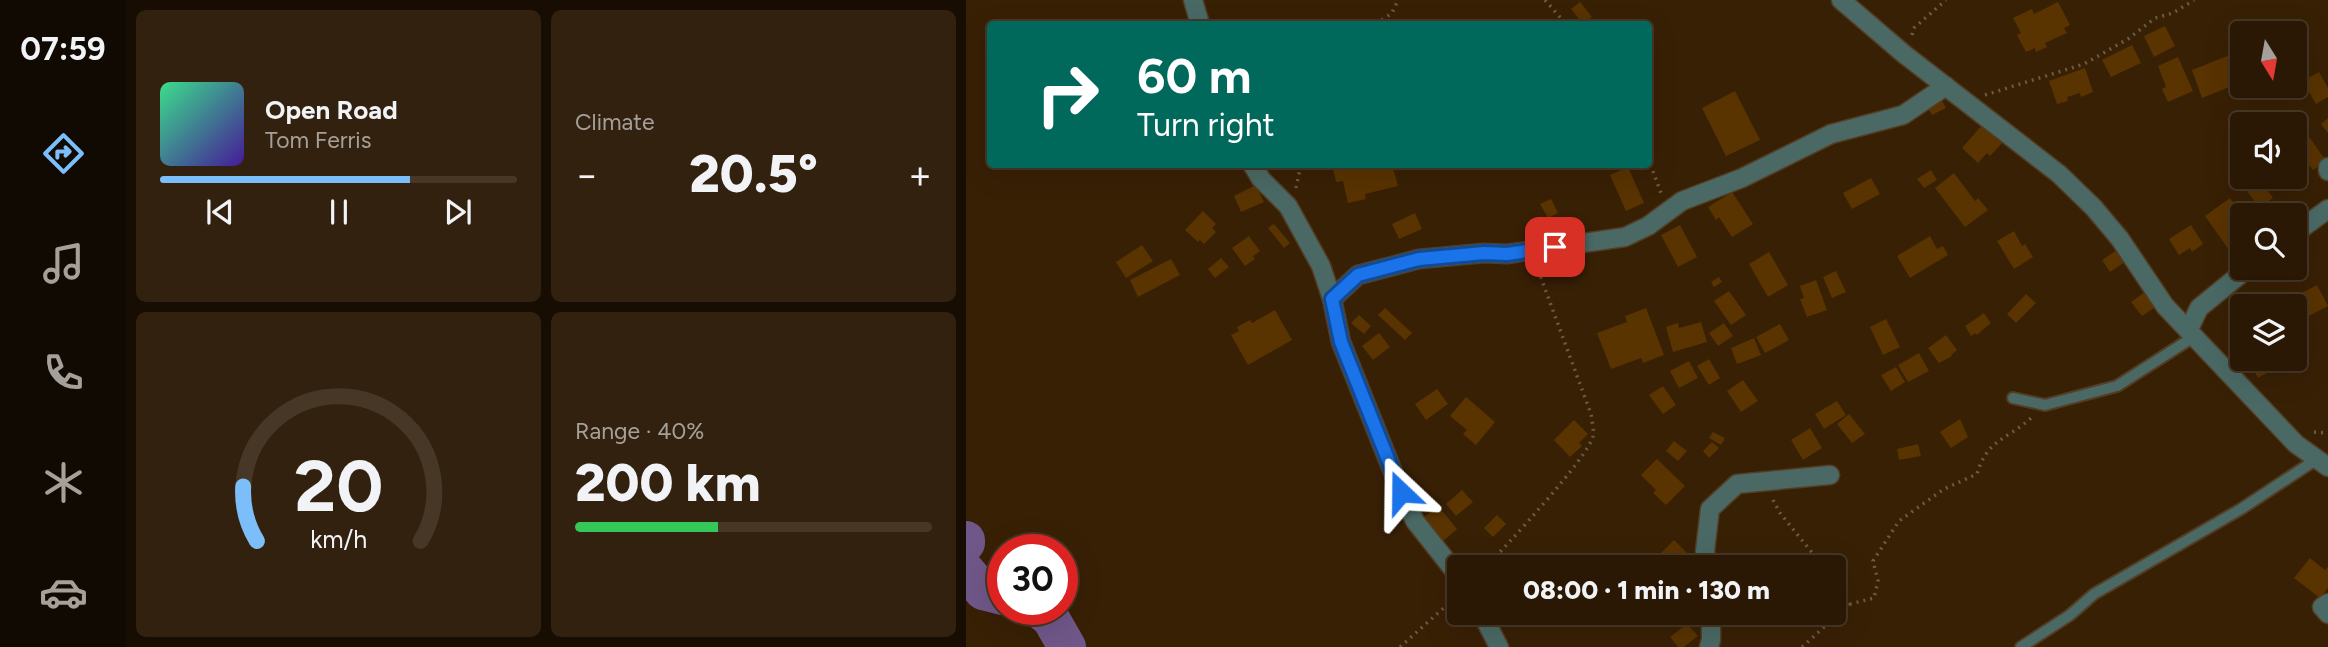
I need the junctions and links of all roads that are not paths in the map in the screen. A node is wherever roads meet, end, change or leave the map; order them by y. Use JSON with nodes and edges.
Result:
{"nodes":[{"id":1,"x":1193,"y":0,"type":"edge"},
{"id":2,"x":1841,"y":0,"type":"edge"},
{"id":3,"x":1199,"y":21,"type":"edge"},
{"id":4,"x":1946,"y":86,"type":"junction"},
{"id":5,"x":1254,"y":168,"type":"edge"},
{"id":6,"x":2328,"y":209,"type":"edge"},
{"id":7,"x":2307,"y":224,"type":"edge"},
{"id":8,"x":2233,"y":280,"type":"edge"},
{"id":9,"x":1332,"y":299,"type":"junction"},
{"id":10,"x":2192,"y":332,"type":"junction"},
{"id":11,"x":2013,"y":398,"type":"dead end"},
{"id":12,"x":2322,"y":463,"type":"edge"},
{"id":13,"x":1830,"y":475,"type":"dead end"},
{"id":14,"x":1706,"y":555,"type":"edge"},
{"id":15,"x":1447,"y":562,"type":"edge"},
{"id":16,"x":2328,"y":603,"type":"edge"},
{"id":17,"x":2328,"y":614,"type":"edge"},
{"id":18,"x":1488,"y":625,"type":"edge"},
{"id":19,"x":1711,"y":625,"type":"edge"},
{"id":20,"x":1499,"y":647,"type":"edge"},
{"id":21,"x":1709,"y":647,"type":"edge"},
{"id":22,"x":2021,"y":647,"type":"edge"}],
"edges":[{"from":1,"to":3,"type":"street"},
{"from":2,"to":4,"type":"street"},
{"from":4,"to":9,"type":"street"},
{"from":4,"to":10,"type":"street"},
{"from":5,"to":9,"type":"street"},
{"from":6,"to":7,"type":"street"},
{"from":8,"to":10,"type":"street"},
{"from":9,"to":15,"type":"street"},
{"from":10,"to":11,"type":"lane"},
{"from":10,"to":12,"type":"street"},
{"from":12,"to":22,"type":"lane"},
{"from":13,"to":14,"type":"street"},
{"from":16,"to":17,"type":"street"},
{"from":18,"to":20,"type":"street"},
{"from":19,"to":21,"type":"street"}]}
